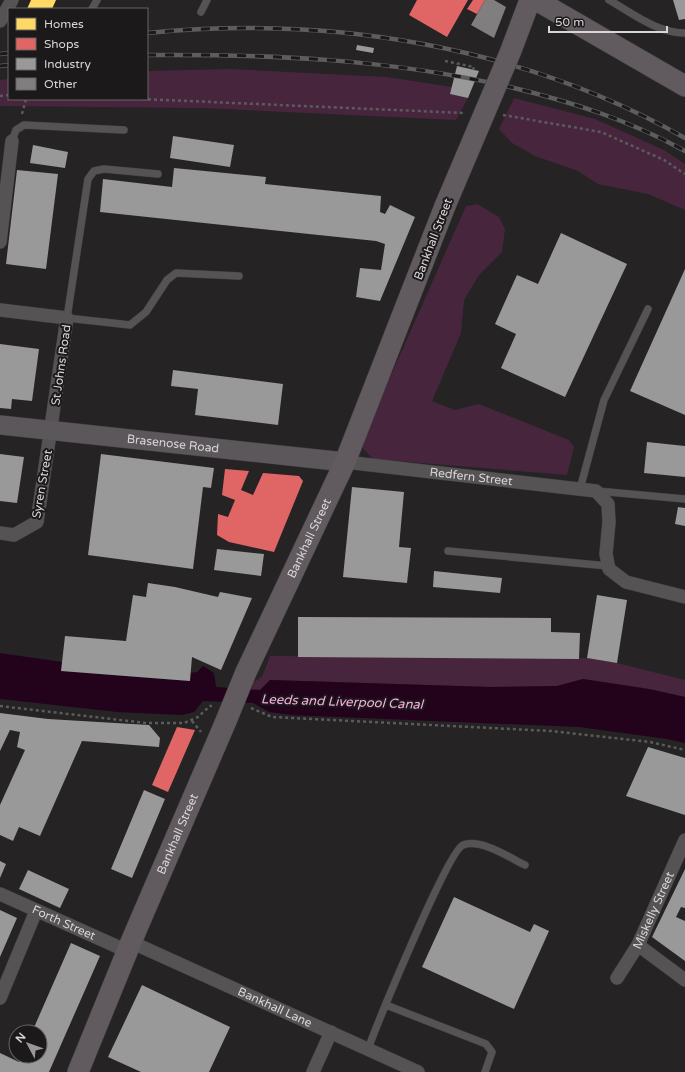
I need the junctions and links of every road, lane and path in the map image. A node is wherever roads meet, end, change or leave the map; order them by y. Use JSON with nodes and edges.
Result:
{"nodes":[{"id":1,"x":12,"y":0,"type":"edge"},
{"id":2,"x":207,"y":0,"type":"edge"},
{"id":3,"x":530,"y":0,"type":"edge"},
{"id":4,"x":536,"y":0,"type":"edge"},
{"id":5,"x":609,"y":0,"type":"edge"},
{"id":6,"x":201,"y":12,"type":"dead end"},
{"id":7,"x":0,"y":20,"type":"edge"},
{"id":8,"x":685,"y":33,"type":"edge"},
{"id":9,"x":445,"y":61,"type":"dead end"},
{"id":10,"x":474,"y":70,"type":"dead end"},
{"id":11,"x":685,"y":86,"type":"edge"},
{"id":12,"x":148,"y":99,"type":"edge"},
{"id":13,"x":26,"y":100,"type":"edge"},
{"id":14,"x":468,"y":114,"type":"dead end"},
{"id":15,"x":496,"y":114,"type":"dead end"},
{"id":16,"x":24,"y":125,"type":"junction"},
{"id":17,"x":124,"y":130,"type":"dead end"},
{"id":18,"x":12,"y":141,"type":"joint"},
{"id":19,"x":158,"y":174,"type":"dead end"},
{"id":20,"x":685,"y":174,"type":"edge"},
{"id":21,"x":0,"y":242,"type":"edge"},
{"id":22,"x":239,"y":276,"type":"dead end"},
{"id":23,"x":0,"y":310,"type":"edge"},
{"id":24,"x":648,"y":310,"type":"dead end"},
{"id":25,"x":67,"y":318,"type":"junction"},
{"id":26,"x":0,"y":425,"type":"edge"},
{"id":27,"x":52,"y":430,"type":"junction"},
{"id":28,"x":345,"y":462,"type":"junction"},
{"id":29,"x":580,"y":489,"type":"junction"},
{"id":30,"x":596,"y":491,"type":"junction"},
{"id":31,"x":685,"y":499,"type":"edge"},
{"id":32,"x":0,"y":533,"type":"edge"},
{"id":33,"x":448,"y":551,"type":"dead end"},
{"id":34,"x":608,"y":566,"type":"junction"},
{"id":35,"x":685,"y":598,"type":"edge"},
{"id":36,"x":0,"y":706,"type":"edge"},
{"id":37,"x":245,"y":708,"type":"dead end"},
{"id":38,"x":221,"y":714,"type":"junction"},
{"id":39,"x":685,"y":750,"type":"edge"},
{"id":40,"x":685,"y":840,"type":"edge"},
{"id":41,"x":526,"y":865,"type":"dead end"},
{"id":42,"x":0,"y":894,"type":"edge"},
{"id":43,"x":36,"y":911,"type":"junction"},
{"id":44,"x":638,"y":945,"type":"junction"},
{"id":45,"x":129,"y":946,"type":"junction"},
{"id":46,"x":617,"y":978,"type":"dead end"},
{"id":47,"x":685,"y":980,"type":"edge"},
{"id":48,"x":0,"y":998,"type":"edge"},
{"id":49,"x":386,"y":1005,"type":"junction"},
{"id":50,"x":331,"y":1032,"type":"junction"},
{"id":51,"x":368,"y":1048,"type":"junction"},
{"id":52,"x":78,"y":1072,"type":"edge"},
{"id":53,"x":313,"y":1072,"type":"edge"},
{"id":54,"x":418,"y":1072,"type":"edge"},
{"id":55,"x":485,"y":1072,"type":"edge"}],
"edges":[{"from":1,"to":7,"type":"street"},
{"from":2,"to":6,"type":"lane"},
{"from":3,"to":28,"type":"main road","name":"Bankhall Street","bridge":true},
{"from":4,"to":11,"type":"main road"},
{"from":5,"to":8,"type":"lane"},
{"from":9,"to":10,"type":"path"},
{"from":12,"to":14,"type":"path"},
{"from":13,"to":16,"type":"path"},
{"from":15,"to":20,"type":"path"},
{"from":16,"to":17,"type":"lane"},
{"from":16,"to":18,"type":"lane"},
{"from":18,"to":21,"type":"street"},
{"from":19,"to":25,"type":"lane"},
{"from":22,"to":25,"type":"lane"},
{"from":23,"to":25,"type":"street","name":"St Johns Road"},
{"from":24,"to":29,"type":"lane"},
{"from":25,"to":27,"type":"street","name":"St Johns Road"},
{"from":26,"to":27,"type":"main road","name":"Brasenose Road"},
{"from":27,"to":28,"type":"main road","name":"Brasenose Road"},
{"from":27,"to":32,"type":"street","name":"Syren Street"},
{"from":28,"to":29,"type":"street","name":"Redfern Street"},
{"from":28,"to":38,"type":"main road","name":"Bankhall Street","bridge":true},
{"from":29,"to":30,"type":"street","name":"Redfern Street"},
{"from":30,"to":31,"type":"lane"},
{"from":30,"to":34,"type":"street"},
{"from":33,"to":34,"type":"lane"},
{"from":34,"to":35,"type":"street"},
{"from":36,"to":38,"type":"path"},
{"from":37,"to":39,"type":"path"},
{"from":38,"to":45,"type":"main road","name":"Bankhall Street"},
{"from":40,"to":44,"type":"street","name":"Miskelly Street"},
{"from":41,"to":49,"type":"lane"},
{"from":42,"to":43,"type":"street","name":"Forth Street"},
{"from":43,"to":45,"type":"street","name":"Forth Street"},
{"from":43,"to":48,"type":"street"},
{"from":44,"to":46,"type":"street","name":"Miskelly Street"},
{"from":44,"to":47,"type":"street"},
{"from":45,"to":50,"type":"street","name":"Bankhall Lane"},
{"from":45,"to":52,"type":"main road","name":"Bankhall Street"},
{"from":49,"to":51,"type":"lane"},
{"from":49,"to":55,"type":"lane"},
{"from":50,"to":51,"type":"street","name":"Bankhall Lane"},
{"from":50,"to":53,"type":"street"},
{"from":51,"to":54,"type":"street","name":"Bankhall Lane"}]}
